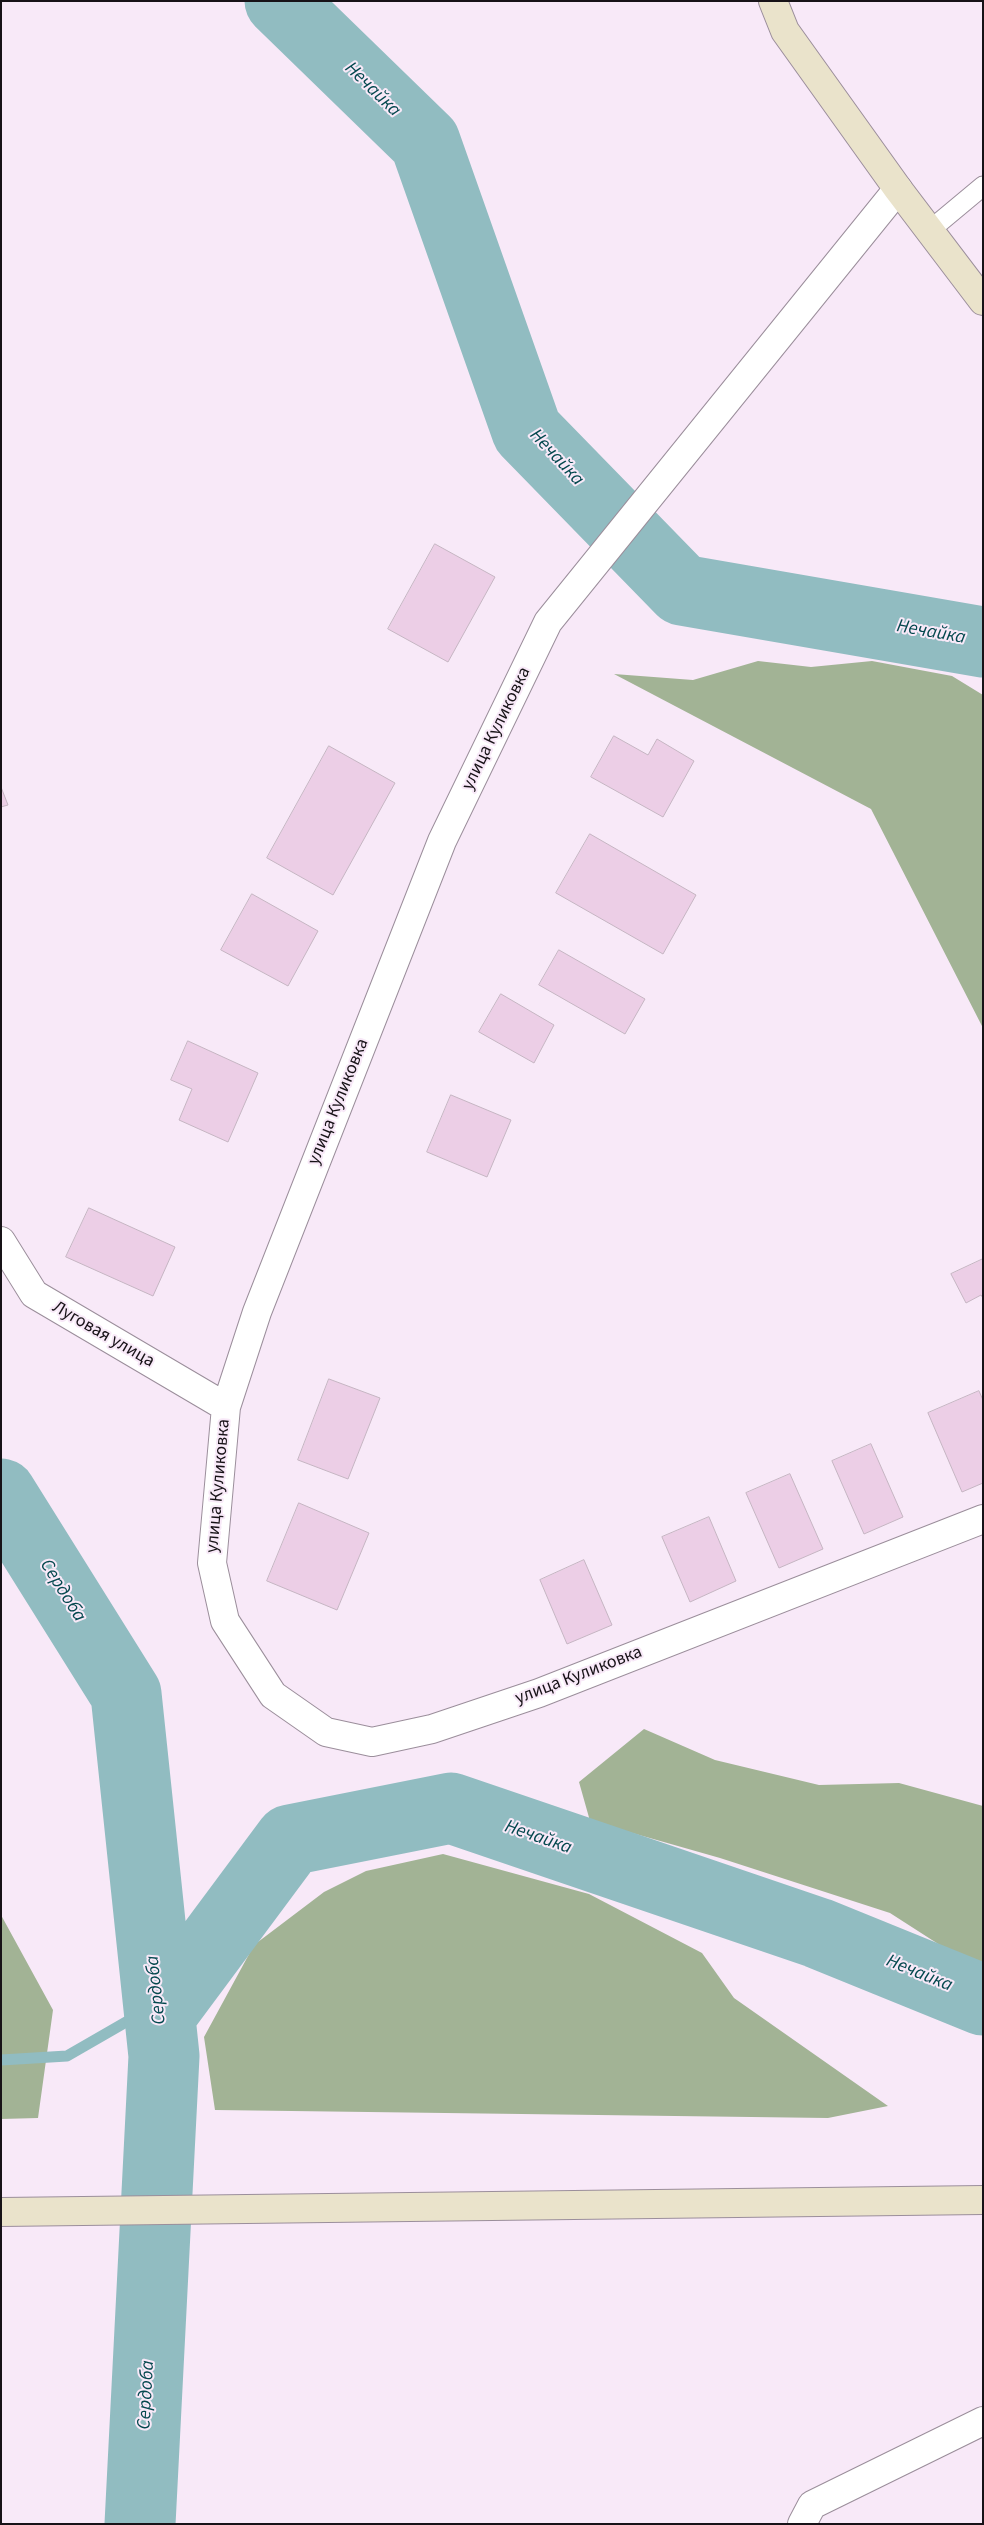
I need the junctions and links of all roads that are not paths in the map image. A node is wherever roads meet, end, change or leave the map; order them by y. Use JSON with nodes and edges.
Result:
{"nodes":[{"id":1,"x":773,"y":1,"type":"edge"},
{"id":2,"x":983,"y":186,"type":"edge"},
{"id":3,"x":898,"y":190,"type":"junction"},
{"id":4,"x":929,"y":231,"type":"junction"},
{"id":5,"x":983,"y":301,"type":"edge"},
{"id":6,"x":1,"y":1241,"type":"edge"},
{"id":7,"x":226,"y":1407,"type":"junction"},
{"id":8,"x":983,"y":1520,"type":"edge"},
{"id":9,"x":983,"y":2200,"type":"edge"},
{"id":10,"x":1,"y":2212,"type":"edge"},
{"id":11,"x":983,"y":2421,"type":"edge"},
{"id":12,"x":807,"y":2514,"type":"edge"}],
"edges":[{"from":1,"to":3,"type":"street"},
{"from":2,"to":4,"type":"lane"},
{"from":3,"to":4,"type":"street"},
{"from":3,"to":7,"type":"street","name":"улица Куликовка"},
{"from":4,"to":5,"type":"street"},
{"from":6,"to":7,"type":"street","name":"Луговая улица"},
{"from":7,"to":8,"type":"street","name":"улица Куликовка"},
{"from":9,"to":10,"type":"street"},
{"from":11,"to":12,"type":"street"}]}
